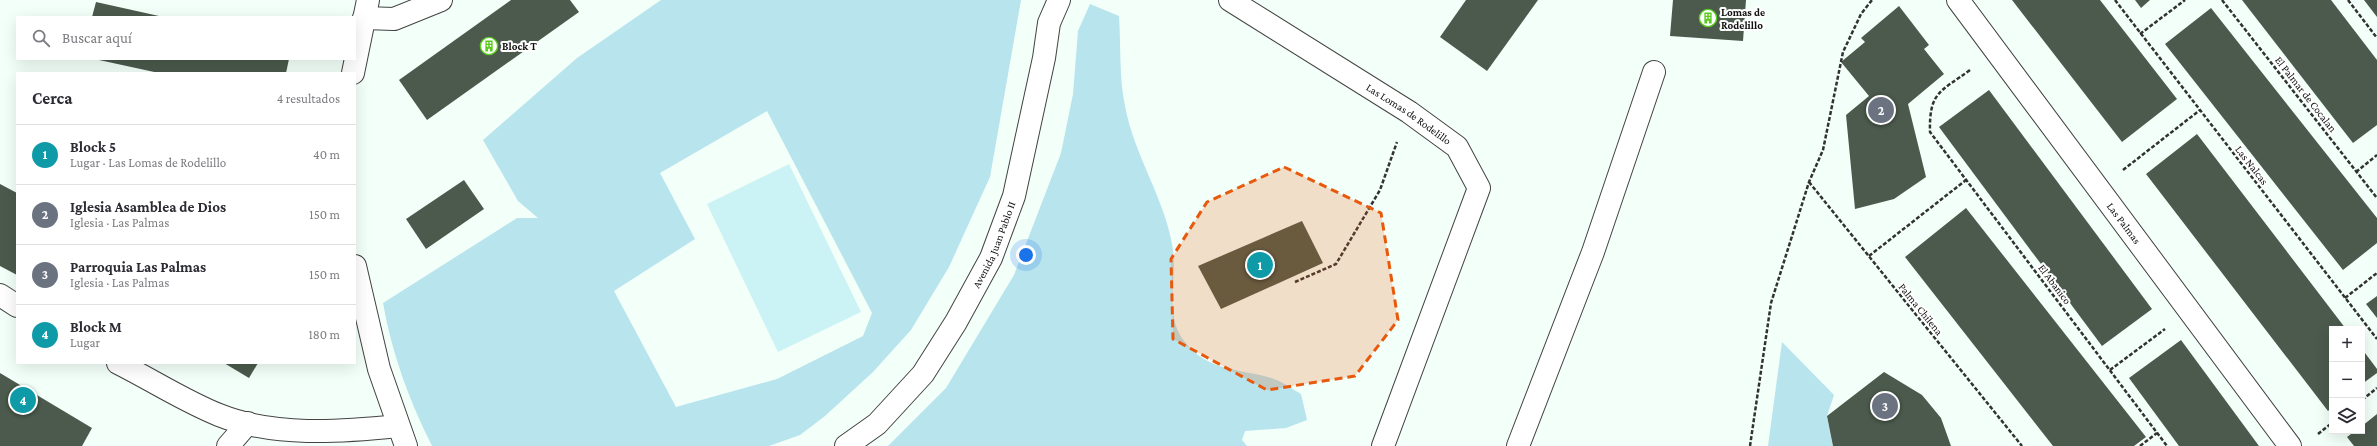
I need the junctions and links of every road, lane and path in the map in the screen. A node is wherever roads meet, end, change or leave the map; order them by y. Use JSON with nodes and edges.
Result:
{"nodes":[{"id":1,"x":441,"y":0,"type":"edge"},
{"id":2,"x":1059,"y":0,"type":"edge"},
{"id":3,"x":1230,"y":0,"type":"edge"},
{"id":4,"x":1872,"y":0,"type":"edge"},
{"id":5,"x":1958,"y":0,"type":"edge"},
{"id":6,"x":2115,"y":0,"type":"edge"},
{"id":7,"x":2185,"y":0,"type":"edge"},
{"id":8,"x":2222,"y":0,"type":"edge"},
{"id":9,"x":2348,"y":0,"type":"edge"},
{"id":10,"x":366,"y":9,"type":"edge"},
{"id":11,"x":2140,"y":34,"type":"junction"},
{"id":12,"x":2377,"y":38,"type":"edge"},
{"id":13,"x":1995,"y":51,"type":"junction"},
{"id":14,"x":356,"y":58,"type":"edge"},
{"id":15,"x":356,"y":60,"type":"edge"},
{"id":16,"x":353,"y":72,"type":"edge"},
{"id":17,"x":1654,"y":72,"type":"dead end"},
{"id":18,"x":2200,"y":110,"type":"junction"},
{"id":19,"x":1409,"y":112,"type":"junction"},
{"id":20,"x":2377,"y":155,"type":"edge"},
{"id":21,"x":2356,"y":172,"type":"junction"},
{"id":22,"x":1966,"y":180,"type":"junction"},
{"id":23,"x":1809,"y":182,"type":"junction"},
{"id":24,"x":2098,"y":189,"type":"junction"},
{"id":25,"x":2377,"y":198,"type":"edge"},
{"id":26,"x":1868,"y":256,"type":"junction"},
{"id":27,"x":356,"y":270,"type":"edge"},
{"id":28,"x":2377,"y":273,"type":"edge"},
{"id":29,"x":1295,"y":282,"type":"dead end"},
{"id":30,"x":0,"y":294,"type":"edge"},
{"id":31,"x":2345,"y":298,"type":"junction"},
{"id":32,"x":16,"y":305,"type":"edge"},
{"id":33,"x":2189,"y":311,"type":"junction"},
{"id":34,"x":2377,"y":339,"type":"edge"},
{"id":35,"x":120,"y":364,"type":"edge"},
{"id":36,"x":2110,"y":370,"type":"junction"},
{"id":37,"x":2377,"y":388,"type":"edge"},
{"id":38,"x":2364,"y":398,"type":"edge"},
{"id":39,"x":248,"y":423,"type":"junction"},
{"id":40,"x":398,"y":426,"type":"junction"},
{"id":41,"x":2157,"y":433,"type":"junction"},
{"id":42,"x":228,"y":446,"type":"edge"},
{"id":43,"x":406,"y":446,"type":"edge"},
{"id":44,"x":846,"y":446,"type":"edge"},
{"id":45,"x":1383,"y":446,"type":"edge"},
{"id":46,"x":1518,"y":446,"type":"edge"},
{"id":47,"x":1750,"y":446,"type":"edge"},
{"id":48,"x":2022,"y":446,"type":"edge"},
{"id":49,"x":2140,"y":446,"type":"edge"},
{"id":50,"x":2167,"y":446,"type":"edge"},
{"id":51,"x":2290,"y":446,"type":"edge"}],
"edges":[{"from":1,"to":10,"type":"street"},
{"from":2,"to":44,"type":"street","name":"Avenida Juan Pablo II"},
{"from":3,"to":19,"type":"street","name":"Las Lomas de Rodelillo"},
{"from":4,"to":23,"type":"path"},
{"from":5,"to":13,"type":"street","name":"Las Palmas"},
{"from":6,"to":11,"type":"path","name":"Las Nalcas"},
{"from":7,"to":11,"type":"path"},
{"from":8,"to":21,"type":"path","name":"El Palmar de Cocalan"},
{"from":9,"to":12,"type":"path"},
{"from":10,"to":14,"type":"street"},
{"from":11,"to":18,"type":"path","name":"Las Nalcas"},
{"from":13,"to":22,"type":"path","name":"El Abanico"},
{"from":13,"to":24,"type":"street","name":"Las Palmas"},
{"from":15,"to":16,"type":"street"},
{"from":17,"to":46,"type":"street"},
{"from":18,"to":24,"type":"path"},
{"from":18,"to":31,"type":"path","name":"Las Nalcas"},
{"from":19,"to":29,"type":"path"},
{"from":19,"to":45,"type":"street","name":"Las Lomas de Rodelillo"},
{"from":20,"to":21,"type":"path"},
{"from":21,"to":25,"type":"path","name":"El Palmar de Cocalan"},
{"from":22,"to":26,"type":"path"},
{"from":22,"to":36,"type":"path","name":"El Abanico"},
{"from":23,"to":26,"type":"path","name":"Palma Chilena"},
{"from":23,"to":47,"type":"path"},
{"from":24,"to":33,"type":"street","name":"Las Palmas"},
{"from":26,"to":48,"type":"path","name":"Palma Chilena"},
{"from":27,"to":40,"type":"street"},
{"from":28,"to":31,"type":"path"},
{"from":30,"to":32,"type":"street"},
{"from":31,"to":34,"type":"path","name":"Las Nalcas"},
{"from":33,"to":36,"type":"path"},
{"from":33,"to":51,"type":"street","name":"Las Palmas"},
{"from":35,"to":39,"type":"street"},
{"from":36,"to":41,"type":"path","name":"El Abanico"},
{"from":37,"to":38,"type":"path"},
{"from":39,"to":40,"type":"street"},
{"from":39,"to":42,"type":"street"},
{"from":40,"to":43,"type":"street"},
{"from":41,"to":49,"type":"path"},
{"from":41,"to":50,"type":"path","name":"El Abanico"}]}
